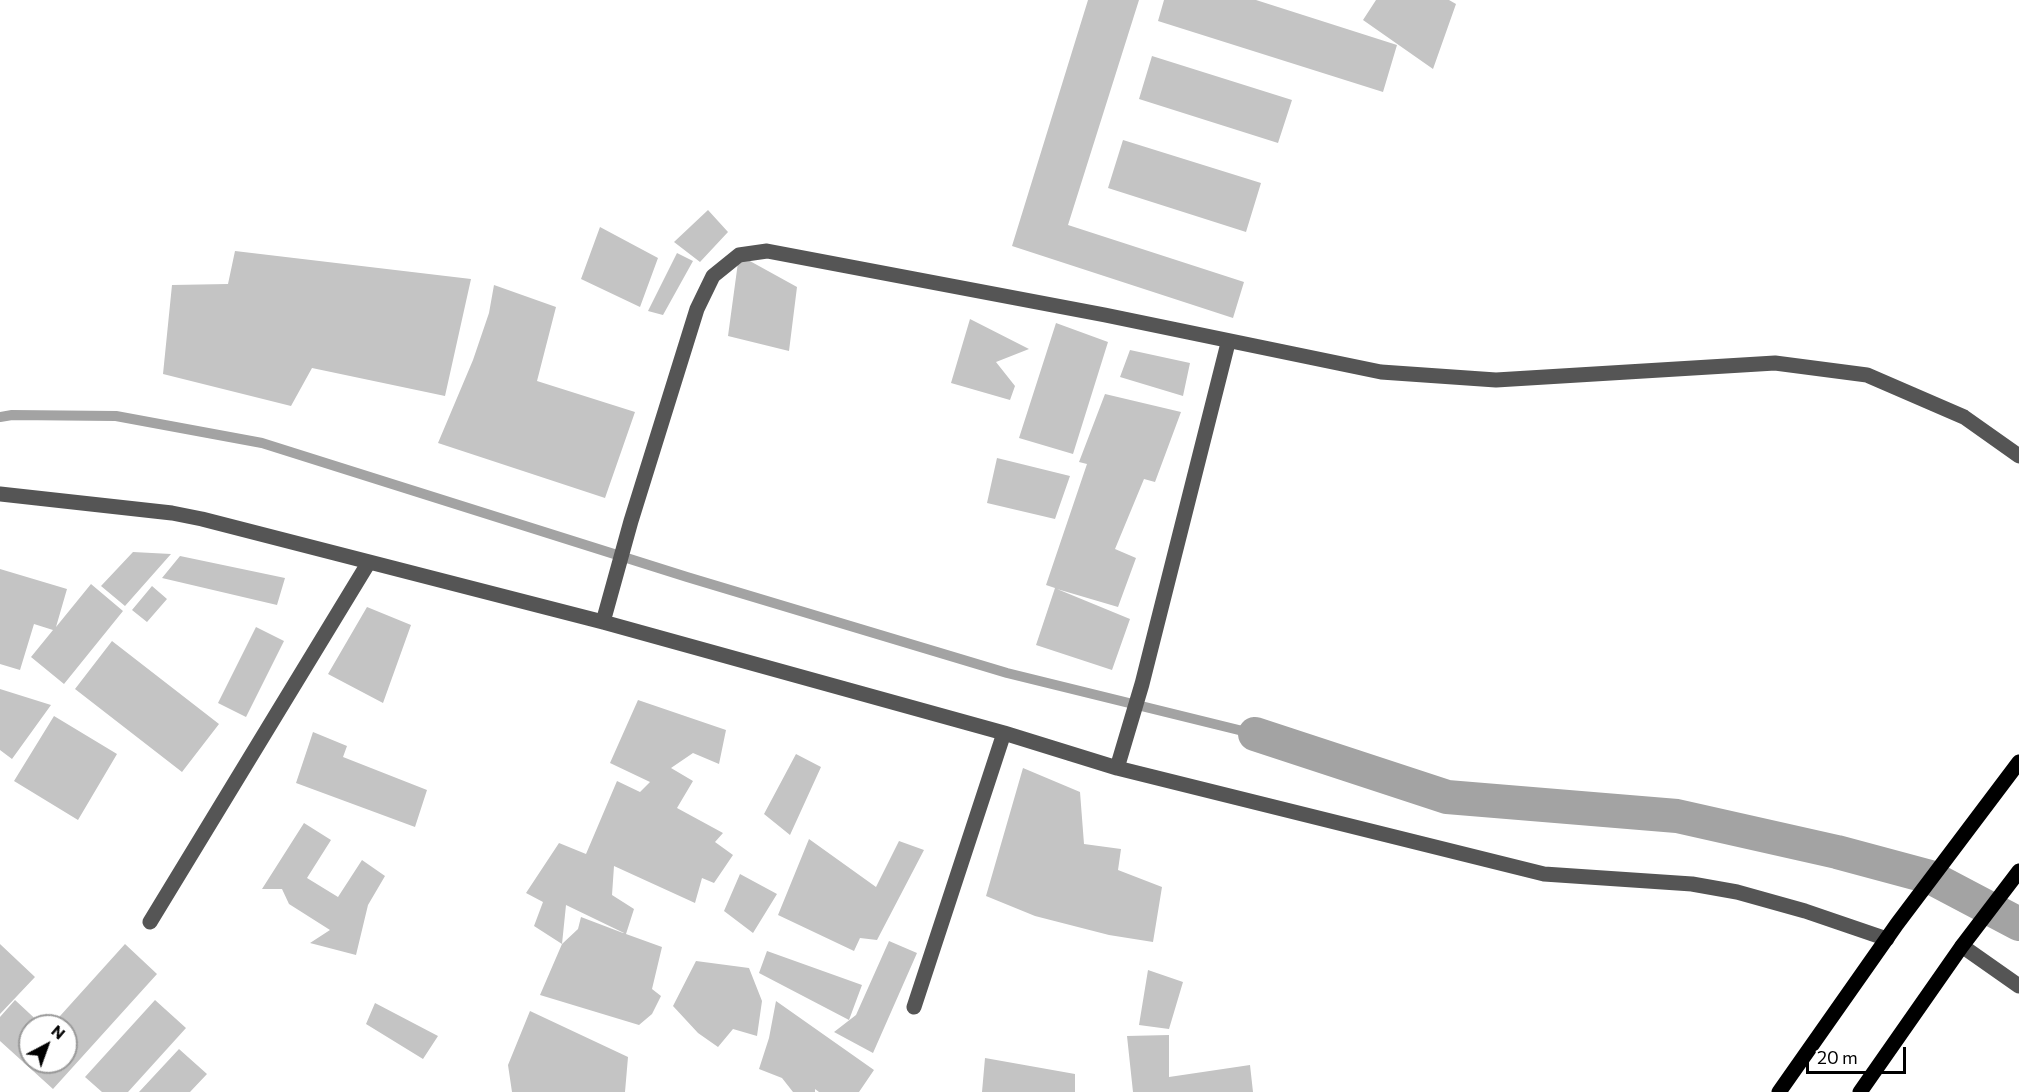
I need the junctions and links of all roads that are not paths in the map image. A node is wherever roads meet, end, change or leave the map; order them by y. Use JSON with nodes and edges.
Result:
{"nodes":[{"id":1,"x":1228,"y":343,"type":"junction"},
{"id":2,"x":2019,"y":456,"type":"edge"},
{"id":3,"x":0,"y":494,"type":"edge"},
{"id":4,"x":369,"y":562,"type":"junction"},
{"id":5,"x":603,"y":622,"type":"junction"},
{"id":6,"x":1004,"y":733,"type":"junction"},
{"id":7,"x":2019,"y":762,"type":"edge"},
{"id":8,"x":1117,"y":768,"type":"junction"},
{"id":9,"x":2015,"y":876,"type":"edge"},
{"id":10,"x":150,"y":922,"type":"dead end"},
{"id":11,"x":1887,"y":939,"type":"junction"},
{"id":12,"x":1967,"y":941,"type":"junction"},
{"id":13,"x":2019,"y":986,"type":"edge"},
{"id":14,"x":914,"y":1007,"type":"dead end"},
{"id":15,"x":1779,"y":1092,"type":"edge"},
{"id":16,"x":1860,"y":1092,"type":"edge"}],
"edges":[{"from":1,"to":2,"type":"street"},
{"from":1,"to":5,"type":"street"},
{"from":1,"to":8,"type":"street"},
{"from":3,"to":4,"type":"street"},
{"from":4,"to":5,"type":"street"},
{"from":4,"to":10,"type":"street"},
{"from":5,"to":6,"type":"street"},
{"from":6,"to":8,"type":"street"},
{"from":6,"to":14,"type":"street"},
{"from":7,"to":11,"type":"main road"},
{"from":8,"to":11,"type":"street"},
{"from":9,"to":12,"type":"main road"},
{"from":11,"to":15,"type":"main road"},
{"from":12,"to":13,"type":"street"},
{"from":12,"to":16,"type":"main road"}]}
